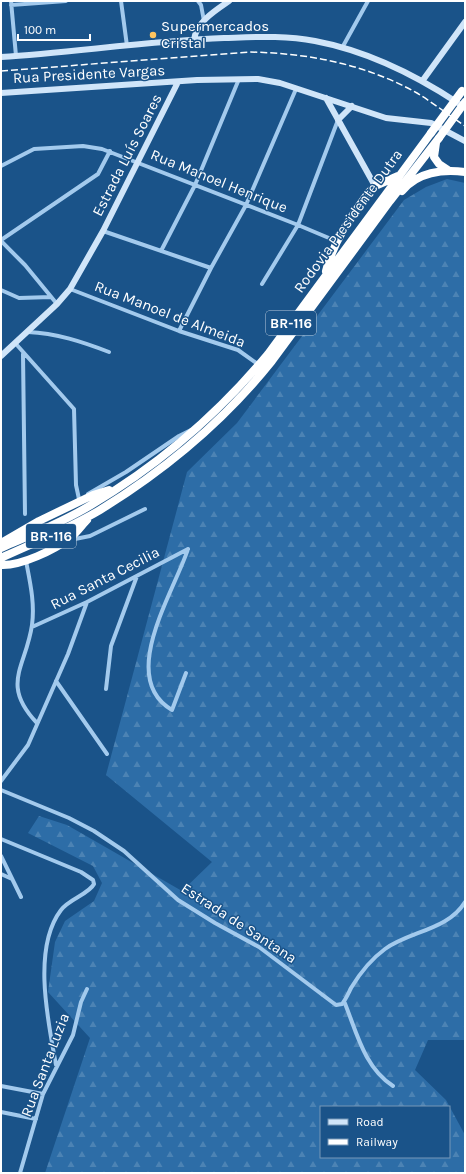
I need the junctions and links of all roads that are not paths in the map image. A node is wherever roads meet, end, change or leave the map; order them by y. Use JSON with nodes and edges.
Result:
{"nodes":[{"id":1,"x":66,"y":1,"type":"edge"},
{"id":2,"x":121,"y":1,"type":"edge"},
{"id":3,"x":198,"y":1,"type":"edge"},
{"id":4,"x":229,"y":1,"type":"edge"},
{"id":5,"x":368,"y":1,"type":"edge"},
{"id":6,"x":11,"y":3,"type":"edge"},
{"id":7,"x":204,"y":20,"type":"junction"},
{"id":8,"x":465,"y":22,"type":"edge"},
{"id":9,"x":194,"y":40,"type":"junction"},
{"id":10,"x":127,"y":46,"type":"junction"},
{"id":11,"x":342,"y":48,"type":"junction"},
{"id":12,"x":16,"y":56,"type":"junction"},
{"id":13,"x":1,"y":58,"type":"edge"},
{"id":14,"x":239,"y":79,"type":"junction"},
{"id":15,"x":423,"y":80,"type":"junction"},
{"id":16,"x":178,"y":82,"type":"junction"},
{"id":17,"x":296,"y":89,"type":"junction"},
{"id":18,"x":464,"y":89,"type":"edge"},
{"id":19,"x":1,"y":93,"type":"edge"},
{"id":20,"x":326,"y":98,"type":"junction"},
{"id":21,"x":465,"y":102,"type":"edge"},
{"id":22,"x":352,"y":106,"type":"junction"},
{"id":23,"x":465,"y":108,"type":"edge"},
{"id":24,"x":338,"y":120,"type":"junction"},
{"id":25,"x":438,"y":139,"type":"junction"},
{"id":26,"x":465,"y":141,"type":"edge"},
{"id":27,"x":110,"y":151,"type":"junction"},
{"id":28,"x":137,"y":161,"type":"junction"},
{"id":29,"x":1,"y":166,"type":"edge"},
{"id":30,"x":448,"y":170,"type":"junction"},
{"id":31,"x":465,"y":172,"type":"edge"},
{"id":32,"x":398,"y":175,"type":"junction"},
{"id":33,"x":195,"y":185,"type":"junction"},
{"id":34,"x":375,"y":186,"type":"junction"},
{"id":35,"x":246,"y":205,"type":"junction"},
{"id":36,"x":298,"y":225,"type":"junction"},
{"id":37,"x":103,"y":231,"type":"junction"},
{"id":38,"x":1,"y":240,"type":"edge"},
{"id":39,"x":336,"y":241,"type":"junction"},
{"id":40,"x":161,"y":251,"type":"junction"},
{"id":41,"x":211,"y":268,"type":"junction"},
{"id":42,"x":325,"y":276,"type":"junction"},
{"id":43,"x":262,"y":284,"type":"dead end"},
{"id":44,"x":70,"y":289,"type":"junction"},
{"id":45,"x":1,"y":290,"type":"edge"},
{"id":46,"x":322,"y":294,"type":"junction"},
{"id":47,"x":51,"y":297,"type":"junction"},
{"id":48,"x":58,"y":304,"type":"junction"},
{"id":49,"x":179,"y":330,"type":"junction"},
{"id":50,"x":28,"y":332,"type":"junction"},
{"id":51,"x":16,"y":344,"type":"junction"},
{"id":52,"x":108,"y":352,"type":"dead end"},
{"id":53,"x":23,"y":354,"type":"junction"},
{"id":54,"x":1,"y":356,"type":"edge"},
{"id":55,"x":259,"y":365,"type":"junction"},
{"id":56,"x":195,"y":429,"type":"junction"},
{"id":57,"x":168,"y":464,"type":"junction"},
{"id":58,"x":121,"y":486,"type":"junction"},
{"id":59,"x":78,"y":501,"type":"junction"},
{"id":60,"x":145,"y":509,"type":"dead end"},
{"id":61,"x":25,"y":514,"type":"dead end"},
{"id":62,"x":66,"y":541,"type":"junction"},
{"id":63,"x":1,"y":543,"type":"edge"},
{"id":64,"x":1,"y":548,"type":"edge"},
{"id":65,"x":1,"y":558,"type":"edge"},
{"id":66,"x":26,"y":561,"type":"junction"},
{"id":67,"x":1,"y":565,"type":"edge"},
{"id":68,"x":137,"y":576,"type":"junction"},
{"id":69,"x":87,"y":602,"type":"junction"},
{"id":70,"x":32,"y":627,"type":"junction"},
{"id":71,"x":186,"y":673,"type":"dead end"},
{"id":72,"x":56,"y":681,"type":"junction"},
{"id":73,"x":106,"y":689,"type":"dead end"},
{"id":74,"x":37,"y":723,"type":"junction"},
{"id":75,"x":107,"y":754,"type":"dead end"},
{"id":76,"x":1,"y":780,"type":"edge"},
{"id":77,"x":1,"y":790,"type":"edge"},
{"id":78,"x":1,"y":839,"type":"edge"},
{"id":79,"x":1,"y":856,"type":"edge"},
{"id":80,"x":1,"y":874,"type":"edge"},
{"id":81,"x":12,"y":879,"type":"junction"},
{"id":82,"x":21,"y":898,"type":"dead end"},
{"id":83,"x":465,"y":902,"type":"edge"},
{"id":84,"x":86,"y":989,"type":"dead end"},
{"id":85,"x":344,"y":1001,"type":"junction"},
{"id":86,"x":56,"y":1065,"type":"junction"},
{"id":87,"x":1,"y":1086,"type":"edge"},
{"id":88,"x":393,"y":1086,"type":"dead end"},
{"id":89,"x":43,"y":1094,"type":"junction"},
{"id":90,"x":1,"y":1112,"type":"edge"},
{"id":91,"x":36,"y":1119,"type":"junction"},
{"id":92,"x":20,"y":1173,"type":"edge"}],
"edges":[{"from":1,"to":6,"type":"street"},
{"from":2,"to":10,"type":"street"},
{"from":3,"to":7,"type":"street"},
{"from":4,"to":7,"type":"main road"},
{"from":5,"to":11,"type":"street"},
{"from":6,"to":12,"type":"street"},
{"from":7,"to":9,"type":"main road"},
{"from":8,"to":15,"type":"main road"},
{"from":9,"to":10,"type":"main road"},
{"from":9,"to":11,"type":"main road"},
{"from":10,"to":12,"type":"main road"},
{"from":11,"to":15,"type":"main road"},
{"from":12,"to":13,"type":"main road"},
{"from":14,"to":16,"type":"main road","name":"Estrada Luís Soares"},
{"from":14,"to":17,"type":"main road","name":"Estrada Luís Soares"},
{"from":14,"to":33,"type":"street"},
{"from":15,"to":23,"type":"main road"},
{"from":16,"to":19,"type":"main road","name":"Rua Presidente Vargas"},
{"from":16,"to":28,"type":"main road","name":"Estrada Luís Soares"},
{"from":17,"to":20,"type":"main road","name":"Estrada Luís Soares"},
{"from":17,"to":35,"type":"street"},
{"from":18,"to":32,"type":"highway","name":"Rodovia Presidente Dutra","number":"BR-116","bridge":true},
{"from":20,"to":22,"type":"main road","name":"Estrada Luís Soares"},
{"from":20,"to":24,"type":"main road"},
{"from":21,"to":25,"type":"highway","name":"Rodovia Presidente Dutra","number":"BR-116","bridge":true},
{"from":22,"to":24,"type":"main road"},
{"from":22,"to":26,"type":"main road","name":"Estrada Luís Soares"},
{"from":24,"to":34,"type":"main road"},
{"from":24,"to":36,"type":"street"},
{"from":25,"to":30,"type":"highway"},
{"from":25,"to":46,"type":"highway","name":"Rodovia Presidente Dutra","number":"BR-116"},
{"from":27,"to":28,"type":"street","name":"Rua Manoel Henrique"},
{"from":27,"to":29,"type":"street","name":"Rua Manoel Henrique"},
{"from":27,"to":38,"type":"street"},
{"from":28,"to":33,"type":"street","name":"Rua Manoel Henrique"},
{"from":28,"to":37,"type":"main road","name":"Estrada Luís Soares"},
{"from":30,"to":31,"type":"highway"},
{"from":30,"to":46,"type":"highway"},
{"from":32,"to":34,"type":"highway"},
{"from":32,"to":42,"type":"highway","name":"Rodovia Presidente Dutra","number":"BR-116"},
{"from":33,"to":35,"type":"street","name":"Rua Manoel Henrique"},
{"from":33,"to":40,"type":"street"},
{"from":34,"to":39,"type":"highway"},
{"from":35,"to":36,"type":"street","name":"Rua Manoel Henrique"},
{"from":35,"to":41,"type":"street"},
{"from":36,"to":39,"type":"street","name":"Rua Manoel Henrique"},
{"from":36,"to":43,"type":"street"},
{"from":37,"to":40,"type":"street"},
{"from":37,"to":44,"type":"main road","name":"Estrada Luís Soares"},
{"from":38,"to":47,"type":"street"},
{"from":39,"to":42,"type":"highway"},
{"from":40,"to":41,"type":"street"},
{"from":41,"to":49,"type":"street"},
{"from":42,"to":55,"type":"highway","name":"Rodovia Presidente Dutra","number":"BR-116"},
{"from":44,"to":48,"type":"main road","name":"Estrada Luís Soares"},
{"from":44,"to":49,"type":"street","name":"Rua Manoel de Almeida"},
{"from":45,"to":47,"type":"street"},
{"from":46,"to":57,"type":"highway","name":"Rodovia Presidente Dutra","number":"BR-116"},
{"from":47,"to":48,"type":"street"},
{"from":48,"to":50,"type":"main road","name":"Estrada Luís Soares"},
{"from":49,"to":55,"type":"street","name":"Rua Manoel de Almeida"},
{"from":50,"to":51,"type":"main road","name":"Estrada Luís Soares"},
{"from":50,"to":52,"type":"street"},
{"from":51,"to":53,"type":"street"},
{"from":51,"to":54,"type":"main road","name":"Estrada Luís Soares"},
{"from":53,"to":59,"type":"street"},
{"from":53,"to":61,"type":"street"},
{"from":55,"to":56,"type":"highway","name":"Rodovia Presidente Dutra","number":"BR-116"},
{"from":56,"to":58,"type":"highway","name":"Rodovia Presidente Dutra","number":"BR-116"},
{"from":56,"to":59,"type":"street"},
{"from":57,"to":62,"type":"highway"},
{"from":57,"to":65,"type":"highway","name":"Rodovia Presidente Dutra","number":"BR-116"},
{"from":58,"to":59,"type":"highway"},
{"from":58,"to":64,"type":"highway","name":"Rodovia Presidente Dutra","number":"BR-116"},
{"from":59,"to":63,"type":"highway"},
{"from":60,"to":62,"type":"street"},
{"from":62,"to":66,"type":"highway"},
{"from":66,"to":67,"type":"highway"},
{"from":66,"to":70,"type":"street"},
{"from":68,"to":69,"type":"street","name":"Rua Santa Cecilia"},
{"from":68,"to":71,"type":"street","name":"Rua Santa Cecilia"},
{"from":68,"to":73,"type":"street"},
{"from":69,"to":70,"type":"street","name":"Rua Santa Cecilia"},
{"from":69,"to":72,"type":"street"},
{"from":70,"to":74,"type":"street"},
{"from":72,"to":74,"type":"street"},
{"from":72,"to":75,"type":"street"},
{"from":74,"to":76,"type":"street"},
{"from":77,"to":85,"type":"street","name":"Estrada de Santana"},
{"from":78,"to":86,"type":"street"},
{"from":79,"to":81,"type":"street"},
{"from":80,"to":81,"type":"street"},
{"from":81,"to":82,"type":"street"},
{"from":83,"to":85,"type":"street"},
{"from":84,"to":86,"type":"street","name":"Rua Santa Luzia"},
{"from":85,"to":88,"type":"street"},
{"from":86,"to":89,"type":"street","name":"Rua Santa Luzia"},
{"from":87,"to":89,"type":"street"},
{"from":89,"to":91,"type":"street","name":"Rua Santa Luzia"},
{"from":90,"to":91,"type":"street"},
{"from":91,"to":92,"type":"street","name":"Rua Santa Luzia"}]}
